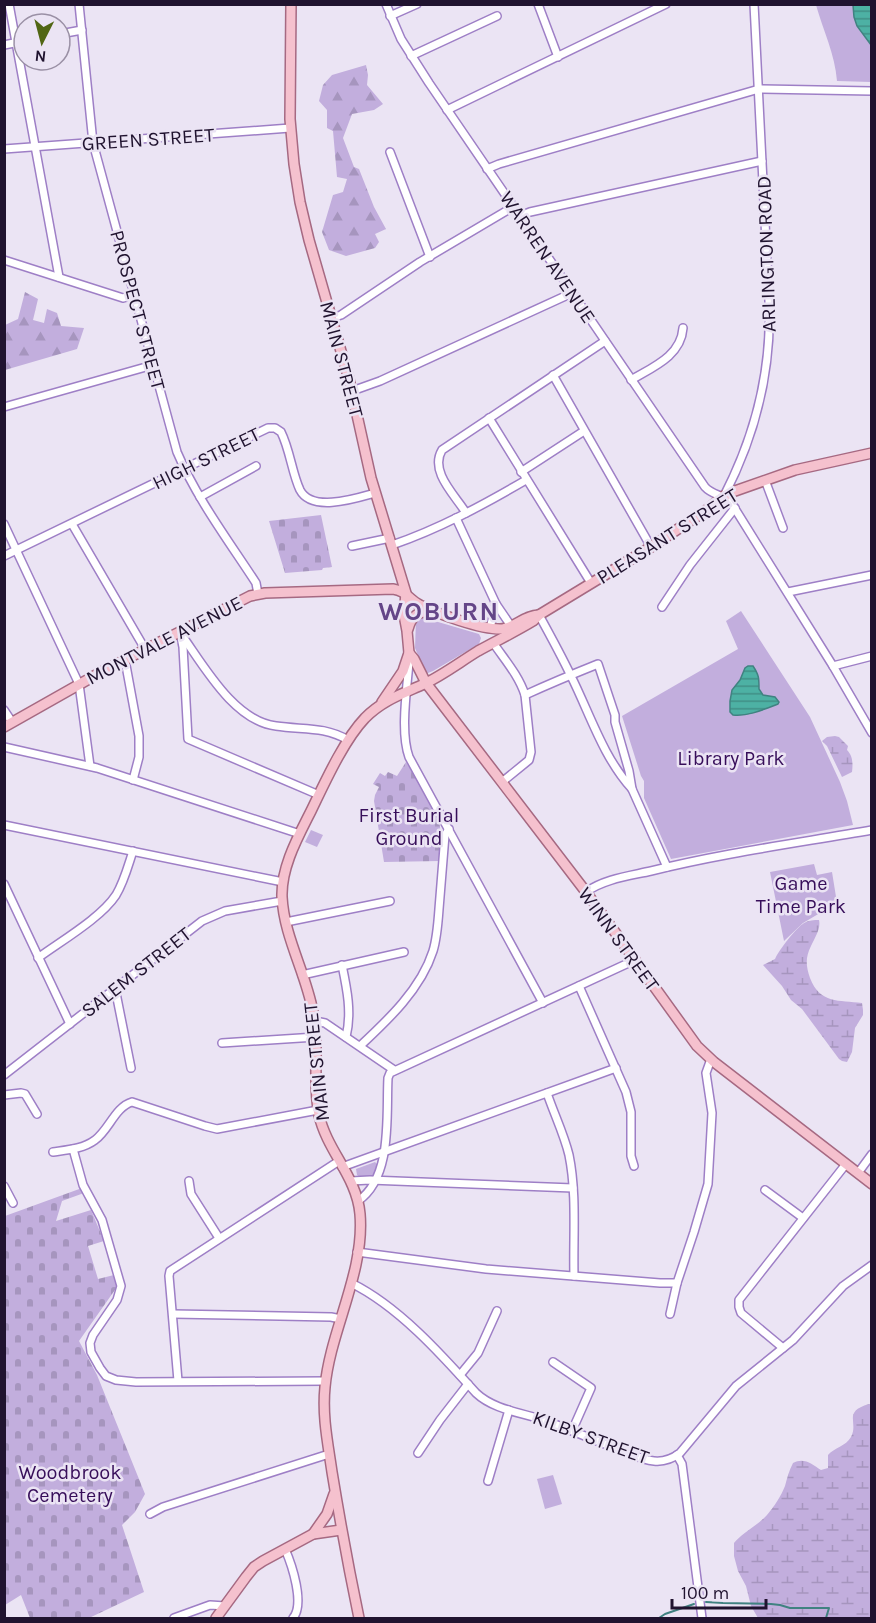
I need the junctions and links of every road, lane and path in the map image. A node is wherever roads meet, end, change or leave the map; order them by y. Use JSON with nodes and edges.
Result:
{"nodes":[{"id":1,"x":9,"y":4,"type":"edge"},
{"id":2,"x":79,"y":4,"type":"edge"},
{"id":3,"x":291,"y":4,"type":"edge"},
{"id":4,"x":386,"y":4,"type":"edge"},
{"id":5,"x":417,"y":4,"type":"edge"},
{"id":6,"x":538,"y":4,"type":"edge"},
{"id":7,"x":666,"y":4,"type":"edge"},
{"id":8,"x":754,"y":4,"type":"edge"},
{"id":9,"x":390,"y":16,"type":"junction"},
{"id":10,"x":497,"y":16,"type":"dead end"},
{"id":11,"x":12,"y":20,"type":"edge"},
{"id":12,"x":82,"y":30,"type":"junction"},
{"id":13,"x":72,"y":32,"type":"edge"},
{"id":14,"x":411,"y":56,"type":"junction"},
{"id":15,"x":558,"y":57,"type":"junction"},
{"id":16,"x":21,"y":72,"type":"edge"},
{"id":17,"x":759,"y":89,"type":"junction"},
{"id":18,"x":872,"y":91,"type":"edge"},
{"id":19,"x":447,"y":111,"type":"junction"},
{"id":20,"x":291,"y":128,"type":"junction"},
{"id":21,"x":93,"y":143,"type":"junction"},
{"id":22,"x":35,"y":147,"type":"junction"},
{"id":23,"x":4,"y":149,"type":"edge"},
{"id":24,"x":390,"y":152,"type":"dead end"},
{"id":25,"x":762,"y":161,"type":"junction"},
{"id":26,"x":488,"y":169,"type":"junction"},
{"id":27,"x":513,"y":207,"type":"junction"},
{"id":28,"x":520,"y":216,"type":"junction"},
{"id":29,"x":430,"y":257,"type":"junction"},
{"id":30,"x":4,"y":260,"type":"edge"},
{"id":31,"x":59,"y":277,"type":"junction"},
{"id":32,"x":572,"y":293,"type":"junction"},
{"id":33,"x":134,"y":295,"type":"junction"},
{"id":34,"x":332,"y":318,"type":"junction"},
{"id":35,"x":683,"y":328,"type":"dead end"},
{"id":36,"x":605,"y":341,"type":"junction"},
{"id":37,"x":153,"y":364,"type":"junction"},
{"id":38,"x":553,"y":375,"type":"junction"},
{"id":39,"x":631,"y":380,"type":"junction"},
{"id":40,"x":352,"y":391,"type":"junction"},
{"id":41,"x":4,"y":407,"type":"edge"},
{"id":42,"x":489,"y":418,"type":"junction"},
{"id":43,"x":584,"y":431,"type":"junction"},
{"id":44,"x":872,"y":453,"type":"edge"},
{"id":45,"x":256,"y":466,"type":"dead end"},
{"id":46,"x":184,"y":468,"type":"junction"},
{"id":47,"x":521,"y":472,"type":"junction"},
{"id":48,"x":526,"y":480,"type":"junction"},
{"id":49,"x":765,"y":480,"type":"junction"},
{"id":50,"x":375,"y":493,"type":"junction"},
{"id":51,"x":200,"y":496,"type":"junction"},
{"id":52,"x":724,"y":496,"type":"junction"},
{"id":53,"x":735,"y":508,"type":"junction"},
{"id":54,"x":466,"y":513,"type":"junction"},
{"id":55,"x":456,"y":518,"type":"junction"},
{"id":56,"x":4,"y":524,"type":"edge"},
{"id":57,"x":72,"y":524,"type":"junction"},
{"id":58,"x":783,"y":528,"type":"dead end"},
{"id":59,"x":391,"y":542,"type":"junction"},
{"id":60,"x":352,"y":546,"type":"dead end"},
{"id":61,"x":651,"y":547,"type":"junction"},
{"id":62,"x":16,"y":551,"type":"junction"},
{"id":63,"x":4,"y":556,"type":"edge"},
{"id":64,"x":872,"y":575,"type":"edge"},
{"id":65,"x":591,"y":583,"type":"junction"},
{"id":66,"x":788,"y":592,"type":"junction"},
{"id":67,"x":406,"y":593,"type":"junction"},
{"id":68,"x":258,"y":594,"type":"junction"},
{"id":69,"x":495,"y":604,"type":"junction"},
{"id":70,"x":662,"y":607,"type":"dead end"},
{"id":71,"x":436,"y":613,"type":"junction"},
{"id":72,"x":539,"y":615,"type":"junction"},
{"id":73,"x":511,"y":626,"type":"junction"},
{"id":74,"x":490,"y":628,"type":"junction"},
{"id":75,"x":407,"y":631,"type":"junction"},
{"id":76,"x":180,"y":632,"type":"junction"},
{"id":77,"x":494,"y":644,"type":"junction"},
{"id":78,"x":145,"y":650,"type":"junction"},
{"id":79,"x":479,"y":651,"type":"junction"},
{"id":80,"x":409,"y":653,"type":"junction"},
{"id":81,"x":872,"y":656,"type":"edge"},
{"id":82,"x":125,"y":660,"type":"junction"},
{"id":83,"x":833,"y":666,"type":"junction"},
{"id":84,"x":571,"y":675,"type":"junction"},
{"id":85,"x":426,"y":683,"type":"junction"},
{"id":86,"x":79,"y":684,"type":"junction"},
{"id":87,"x":407,"y":691,"type":"junction"},
{"id":88,"x":525,"y":695,"type":"junction"},
{"id":89,"x":382,"y":703,"type":"junction"},
{"id":90,"x":4,"y":710,"type":"edge"},
{"id":91,"x":8,"y":725,"type":"edge"},
{"id":92,"x":872,"y":733,"type":"edge"},
{"id":93,"x":348,"y":740,"type":"junction"},
{"id":94,"x":4,"y":747,"type":"edge"},
{"id":95,"x":90,"y":766,"type":"junction"},
{"id":96,"x":134,"y":780,"type":"junction"},
{"id":97,"x":502,"y":782,"type":"junction"},
{"id":98,"x":632,"y":789,"type":"junction"},
{"id":99,"x":319,"y":795,"type":"junction"},
{"id":100,"x":4,"y":825,"type":"edge"},
{"id":101,"x":449,"y":829,"type":"junction"},
{"id":102,"x":872,"y":830,"type":"edge"},
{"id":103,"x":300,"y":834,"type":"junction"},
{"id":104,"x":133,"y":851,"type":"junction"},
{"id":105,"x":667,"y":867,"type":"junction"},
{"id":106,"x":283,"y":882,"type":"junction"},
{"id":107,"x":4,"y":884,"type":"edge"},
{"id":108,"x":586,"y":892,"type":"junction"},
{"id":109,"x":282,"y":901,"type":"junction"},
{"id":110,"x":390,"y":901,"type":"dead end"},
{"id":111,"x":286,"y":922,"type":"junction"},
{"id":112,"x":404,"y":952,"type":"dead end"},
{"id":113,"x":38,"y":958,"type":"junction"},
{"id":114,"x":635,"y":960,"type":"junction"},
{"id":115,"x":342,"y":965,"type":"junction"},
{"id":116,"x":302,"y":975,"type":"junction"},
{"id":117,"x":579,"y":986,"type":"junction"},
{"id":118,"x":115,"y":988,"type":"junction"},
{"id":119,"x":543,"y":1003,"type":"junction"},
{"id":120,"x":315,"y":1021,"type":"junction"},
{"id":121,"x":70,"y":1024,"type":"junction"},
{"id":122,"x":346,"y":1037,"type":"junction"},
{"id":123,"x":316,"y":1038,"type":"junction"},
{"id":124,"x":222,"y":1043,"type":"dead end"},
{"id":125,"x":360,"y":1046,"type":"junction"},
{"id":126,"x":711,"y":1059,"type":"junction"},
{"id":127,"x":131,"y":1068,"type":"dead end"},
{"id":128,"x":616,"y":1068,"type":"junction"},
{"id":129,"x":394,"y":1070,"type":"junction"},
{"id":130,"x":4,"y":1075,"type":"edge"},
{"id":131,"x":547,"y":1094,"type":"junction"},
{"id":132,"x":4,"y":1095,"type":"edge"},
{"id":133,"x":318,"y":1110,"type":"junction"},
{"id":134,"x":37,"y":1114,"type":"dead end"},
{"id":135,"x":73,"y":1149,"type":"junction"},
{"id":136,"x":53,"y":1152,"type":"dead end"},
{"id":137,"x":383,"y":1152,"type":"junction"},
{"id":138,"x":872,"y":1154,"type":"edge"},
{"id":139,"x":340,"y":1164,"type":"junction"},
{"id":140,"x":846,"y":1164,"type":"junction"},
{"id":141,"x":634,"y":1166,"type":"dead end"},
{"id":142,"x":858,"y":1173,"type":"junction"},
{"id":143,"x":189,"y":1181,"type":"dead end"},
{"id":144,"x":351,"y":1181,"type":"junction"},
{"id":145,"x":375,"y":1181,"type":"junction"},
{"id":146,"x":872,"y":1184,"type":"edge"},
{"id":147,"x":4,"y":1186,"type":"edge"},
{"id":148,"x":573,"y":1188,"type":"junction"},
{"id":149,"x":765,"y":1190,"type":"dead end"},
{"id":150,"x":358,"y":1201,"type":"junction"},
{"id":151,"x":13,"y":1203,"type":"dead end"},
{"id":152,"x":803,"y":1218,"type":"junction"},
{"id":153,"x":219,"y":1238,"type":"junction"},
{"id":154,"x":357,"y":1252,"type":"junction"},
{"id":155,"x":872,"y":1265,"type":"edge"},
{"id":156,"x":574,"y":1276,"type":"junction"},
{"id":157,"x":351,"y":1283,"type":"junction"},
{"id":158,"x":677,"y":1283,"type":"junction"},
{"id":159,"x":497,"y":1311,"type":"dead end"},
{"id":160,"x":172,"y":1314,"type":"junction"},
{"id":161,"x":670,"y":1314,"type":"dead end"},
{"id":162,"x":341,"y":1319,"type":"junction"},
{"id":163,"x":783,"y":1348,"type":"junction"},
{"id":164,"x":553,"y":1362,"type":"dead end"},
{"id":165,"x":460,"y":1375,"type":"junction"},
{"id":166,"x":178,"y":1381,"type":"junction"},
{"id":167,"x":325,"y":1381,"type":"junction"},
{"id":168,"x":468,"y":1384,"type":"junction"},
{"id":169,"x":509,"y":1410,"type":"junction"},
{"id":170,"x":572,"y":1431,"type":"junction"},
{"id":171,"x":418,"y":1453,"type":"dead end"},
{"id":172,"x":329,"y":1454,"type":"junction"},
{"id":173,"x":677,"y":1455,"type":"junction"},
{"id":174,"x":488,"y":1480,"type":"dead end"},
{"id":175,"x":334,"y":1486,"type":"junction"},
{"id":176,"x":150,"y":1514,"type":"dead end"},
{"id":177,"x":321,"y":1524,"type":"junction"},
{"id":178,"x":340,"y":1525,"type":"junction"},
{"id":179,"x":313,"y":1534,"type":"junction"},
{"id":180,"x":285,"y":1549,"type":"junction"},
{"id":181,"x":225,"y":1606,"type":"junction"},
{"id":182,"x":174,"y":1618,"type":"edge"},
{"id":183,"x":216,"y":1618,"type":"edge"},
{"id":184,"x":293,"y":1618,"type":"edge"},
{"id":185,"x":359,"y":1618,"type":"edge"},
{"id":186,"x":702,"y":1618,"type":"edge"}],
"edges":[{"from":1,"to":11,"type":"street"},
{"from":2,"to":12,"type":"street","name":"PROSPECT STREET"},
{"from":3,"to":20,"type":"main road","name":"MAIN STREET"},
{"from":4,"to":9,"type":"street","name":"WARREN AVENUE"},
{"from":5,"to":9,"type":"street"},
{"from":6,"to":15,"type":"street"},
{"from":7,"to":15,"type":"street"},
{"from":8,"to":17,"type":"street","name":"ARLINGTON ROAD"},
{"from":9,"to":14,"type":"street","name":"WARREN AVENUE"},
{"from":10,"to":14,"type":"street"},
{"from":12,"to":13,"type":"street"},
{"from":12,"to":21,"type":"street","name":"PROSPECT STREET"},
{"from":14,"to":19,"type":"street","name":"WARREN AVENUE"},
{"from":15,"to":19,"type":"street"},
{"from":16,"to":22,"type":"street"},
{"from":17,"to":18,"type":"street"},
{"from":17,"to":25,"type":"street","name":"ARLINGTON ROAD"},
{"from":17,"to":26,"type":"street"},
{"from":19,"to":26,"type":"street","name":"WARREN AVENUE"},
{"from":20,"to":21,"type":"street","name":"GREEN STREET"},
{"from":20,"to":34,"type":"main road","name":"MAIN STREET"},
{"from":21,"to":22,"type":"street","name":"GREEN STREET"},
{"from":21,"to":33,"type":"street","name":"PROSPECT STREET"},
{"from":22,"to":23,"type":"street","name":"GREEN STREET"},
{"from":22,"to":31,"type":"street"},
{"from":24,"to":29,"type":"street"},
{"from":25,"to":28,"type":"street"},
{"from":25,"to":52,"type":"street","name":"ARLINGTON ROAD"},
{"from":26,"to":27,"type":"street","name":"WARREN AVENUE"},
{"from":27,"to":28,"type":"street","name":"WARREN AVENUE"},
{"from":27,"to":29,"type":"street"},
{"from":28,"to":32,"type":"street","name":"WARREN AVENUE"},
{"from":29,"to":34,"type":"street"},
{"from":30,"to":31,"type":"street"},
{"from":31,"to":33,"type":"street"},
{"from":32,"to":36,"type":"street","name":"WARREN AVENUE"},
{"from":32,"to":40,"type":"street"},
{"from":33,"to":37,"type":"street","name":"PROSPECT STREET"},
{"from":34,"to":40,"type":"main road","name":"MAIN STREET"},
{"from":35,"to":39,"type":"street"},
{"from":36,"to":38,"type":"street"},
{"from":36,"to":39,"type":"street","name":"WARREN AVENUE"},
{"from":37,"to":41,"type":"street"},
{"from":37,"to":46,"type":"street","name":"PROSPECT STREET"},
{"from":38,"to":42,"type":"street"},
{"from":38,"to":43,"type":"street"},
{"from":39,"to":52,"type":"street","name":"WARREN AVENUE"},
{"from":40,"to":50,"type":"main road","name":"MAIN STREET"},
{"from":42,"to":47,"type":"street"},
{"from":42,"to":54,"type":"street"},
{"from":43,"to":47,"type":"street"},
{"from":43,"to":61,"type":"street"},
{"from":44,"to":49,"type":"main road","name":"PLEASANT STREET"},
{"from":45,"to":51,"type":"street"},
{"from":46,"to":50,"type":"street","name":"HIGH STREET"},
{"from":46,"to":51,"type":"street","name":"PROSPECT STREET"},
{"from":46,"to":57,"type":"street","name":"HIGH STREET"},
{"from":47,"to":48,"type":"street"},
{"from":48,"to":54,"type":"street"},
{"from":48,"to":65,"type":"street"},
{"from":49,"to":52,"type":"main road","name":"PLEASANT STREET"},
{"from":49,"to":58,"type":"street"},
{"from":50,"to":59,"type":"main road","name":"MAIN STREET"},
{"from":51,"to":68,"type":"street","name":"PROSPECT STREET"},
{"from":52,"to":53,"type":"street","name":"WARREN AVENUE"},
{"from":52,"to":61,"type":"main road","name":"PLEASANT STREET"},
{"from":53,"to":66,"type":"street","name":"WARREN AVENUE"},
{"from":53,"to":70,"type":"street"},
{"from":54,"to":55,"type":"street"},
{"from":55,"to":59,"type":"street"},
{"from":55,"to":69,"type":"street"},
{"from":56,"to":62,"type":"street"},
{"from":57,"to":62,"type":"street","name":"HIGH STREET"},
{"from":57,"to":78,"type":"street"},
{"from":59,"to":60,"type":"street"},
{"from":59,"to":67,"type":"main road","name":"MAIN STREET"},
{"from":61,"to":65,"type":"main road","name":"PLEASANT STREET"},
{"from":62,"to":63,"type":"street","name":"HIGH STREET"},
{"from":62,"to":86,"type":"street"},
{"from":64,"to":66,"type":"street"},
{"from":65,"to":72,"type":"main road","name":"PLEASANT STREET"},
{"from":66,"to":83,"type":"street","name":"WARREN AVENUE"},
{"from":67,"to":68,"type":"main road","name":"MONTVALE AVENUE"},
{"from":67,"to":71,"type":"main road"},
{"from":67,"to":75,"type":"main road","name":"MAIN STREET"},
{"from":68,"to":76,"type":"main road","name":"MONTVALE AVENUE"},
{"from":69,"to":73,"type":"street"},
{"from":69,"to":74,"type":"street"},
{"from":71,"to":74,"type":"main road"},
{"from":71,"to":75,"type":"main road"},
{"from":72,"to":73,"type":"main road","name":"PLEASANT STREET"},
{"from":72,"to":77,"type":"main road","name":"PLEASANT STREET"},
{"from":72,"to":84,"type":"street"},
{"from":73,"to":74,"type":"main road","name":"PLEASANT STREET"},
{"from":74,"to":79,"type":"main road"},
{"from":75,"to":80,"type":"main road","name":"MAIN STREET"},
{"from":76,"to":78,"type":"main road","name":"MONTVALE AVENUE"},
{"from":76,"to":93,"type":"street"},
{"from":76,"to":99,"type":"street"},
{"from":77,"to":79,"type":"main road","name":"PLEASANT STREET"},
{"from":77,"to":88,"type":"street"},
{"from":78,"to":82,"type":"main road","name":"MONTVALE AVENUE"},
{"from":79,"to":85,"type":"main road","name":"PLEASANT STREET"},
{"from":80,"to":85,"type":"main road","name":"WINN STREET"},
{"from":80,"to":87,"type":"street"},
{"from":80,"to":89,"type":"main road","name":"MAIN STREET"},
{"from":81,"to":83,"type":"street"},
{"from":82,"to":86,"type":"main road","name":"MONTVALE AVENUE"},
{"from":82,"to":96,"type":"street"},
{"from":83,"to":92,"type":"street","name":"WARREN AVENUE"},
{"from":84,"to":88,"type":"street"},
{"from":84,"to":98,"type":"street"},
{"from":84,"to":98,"type":"street"},
{"from":85,"to":87,"type":"main road","name":"MAIN STREET"},
{"from":85,"to":97,"type":"main road","name":"WINN STREET"},
{"from":86,"to":91,"type":"main road","name":"MONTVALE AVENUE"},
{"from":86,"to":95,"type":"street"},
{"from":87,"to":89,"type":"main road","name":"MAIN STREET"},
{"from":87,"to":101,"type":"street"},
{"from":88,"to":97,"type":"street"},
{"from":89,"to":93,"type":"main road","name":"MAIN STREET"},
{"from":90,"to":91,"type":"street"},
{"from":93,"to":99,"type":"main road","name":"MAIN STREET"},
{"from":94,"to":95,"type":"street"},
{"from":95,"to":96,"type":"street"},
{"from":96,"to":103,"type":"street"},
{"from":97,"to":108,"type":"main road","name":"WINN STREET"},
{"from":98,"to":105,"type":"street"},
{"from":99,"to":103,"type":"main road","name":"MAIN STREET"},
{"from":100,"to":104,"type":"street"},
{"from":101,"to":119,"type":"street"},
{"from":101,"to":125,"type":"street"},
{"from":102,"to":105,"type":"street"},
{"from":103,"to":106,"type":"main road","name":"MAIN STREET"},
{"from":104,"to":106,"type":"street"},
{"from":104,"to":113,"type":"street"},
{"from":105,"to":108,"type":"street"},
{"from":106,"to":109,"type":"main road","name":"MAIN STREET"},
{"from":107,"to":113,"type":"street"},
{"from":108,"to":114,"type":"main road","name":"WINN STREET"},
{"from":109,"to":111,"type":"main road","name":"MAIN STREET"},
{"from":109,"to":118,"type":"street","name":"SALEM STREET"},
{"from":110,"to":111,"type":"street"},
{"from":111,"to":116,"type":"main road","name":"MAIN STREET"},
{"from":112,"to":115,"type":"street"},
{"from":113,"to":121,"type":"street"},
{"from":114,"to":117,"type":"street"},
{"from":114,"to":126,"type":"main road","name":"WINN STREET"},
{"from":115,"to":116,"type":"street"},
{"from":115,"to":122,"type":"street"},
{"from":116,"to":120,"type":"main road","name":"MAIN STREET"},
{"from":117,"to":119,"type":"street"},
{"from":117,"to":128,"type":"street"},
{"from":118,"to":121,"type":"street","name":"SALEM STREET"},
{"from":118,"to":127,"type":"street"},
{"from":119,"to":129,"type":"street"},
{"from":120,"to":122,"type":"street"},
{"from":120,"to":123,"type":"main road","name":"MAIN STREET"},
{"from":121,"to":130,"type":"street","name":"SALEM STREET"},
{"from":122,"to":125,"type":"street"},
{"from":123,"to":124,"type":"street"},
{"from":123,"to":133,"type":"main road","name":"MAIN STREET"},
{"from":125,"to":129,"type":"street"},
{"from":126,"to":140,"type":"main road","name":"WINN STREET"},
{"from":126,"to":158,"type":"street"},
{"from":128,"to":131,"type":"street"},
{"from":128,"to":141,"type":"street"},
{"from":129,"to":137,"type":"street"},
{"from":131,"to":137,"type":"street"},
{"from":131,"to":148,"type":"street"},
{"from":132,"to":134,"type":"street"},
{"from":133,"to":135,"type":"street"},
{"from":133,"to":139,"type":"main road","name":"MAIN STREET"},
{"from":135,"to":136,"type":"street"},
{"from":135,"to":166,"type":"street"},
{"from":137,"to":139,"type":"street"},
{"from":137,"to":145,"type":"street"},
{"from":138,"to":142,"type":"street"},
{"from":139,"to":144,"type":"main road","name":"MAIN STREET"},
{"from":139,"to":153,"type":"street"},
{"from":140,"to":142,"type":"main road","name":"WINN STREET"},
{"from":140,"to":152,"type":"street"},
{"from":142,"to":146,"type":"main road","name":"WINN STREET"},
{"from":143,"to":153,"type":"street"},
{"from":144,"to":145,"type":"street"},
{"from":144,"to":150,"type":"main road","name":"MAIN STREET"},
{"from":145,"to":148,"type":"street"},
{"from":145,"to":150,"type":"street"},
{"from":147,"to":151,"type":"street"},
{"from":148,"to":156,"type":"street"},
{"from":149,"to":152,"type":"street"},
{"from":150,"to":154,"type":"main road","name":"MAIN STREET"},
{"from":152,"to":163,"type":"street"},
{"from":153,"to":160,"type":"street"},
{"from":154,"to":156,"type":"street"},
{"from":154,"to":157,"type":"main road","name":"MAIN STREET"},
{"from":155,"to":163,"type":"street","name":"KILBY STREET"},
{"from":156,"to":158,"type":"street"},
{"from":157,"to":162,"type":"main road","name":"MAIN STREET"},
{"from":157,"to":165,"type":"street","name":"KILBY STREET"},
{"from":158,"to":161,"type":"street"},
{"from":159,"to":165,"type":"street"},
{"from":160,"to":162,"type":"street"},
{"from":160,"to":166,"type":"street"},
{"from":162,"to":167,"type":"main road","name":"MAIN STREET"},
{"from":163,"to":173,"type":"street","name":"KILBY STREET"},
{"from":164,"to":170,"type":"street"},
{"from":165,"to":168,"type":"street","name":"KILBY STREET"},
{"from":166,"to":167,"type":"street"},
{"from":167,"to":172,"type":"main road","name":"MAIN STREET"},
{"from":168,"to":169,"type":"street","name":"KILBY STREET"},
{"from":168,"to":171,"type":"street"},
{"from":169,"to":170,"type":"street","name":"KILBY STREET"},
{"from":169,"to":174,"type":"street"},
{"from":170,"to":173,"type":"street","name":"KILBY STREET"},
{"from":172,"to":175,"type":"main road","name":"MAIN STREET"},
{"from":172,"to":176,"type":"street"},
{"from":173,"to":186,"type":"street"},
{"from":175,"to":177,"type":"main road"},
{"from":175,"to":178,"type":"main road","name":"MAIN STREET"},
{"from":177,"to":178,"type":"main road"},
{"from":177,"to":179,"type":"main road"},
{"from":178,"to":179,"type":"main road"},
{"from":178,"to":185,"type":"main road","name":"MAIN STREET"},
{"from":179,"to":180,"type":"main road"},
{"from":180,"to":181,"type":"main road"},
{"from":180,"to":184,"type":"street"},
{"from":181,"to":182,"type":"street"},
{"from":181,"to":183,"type":"main road"}]}
